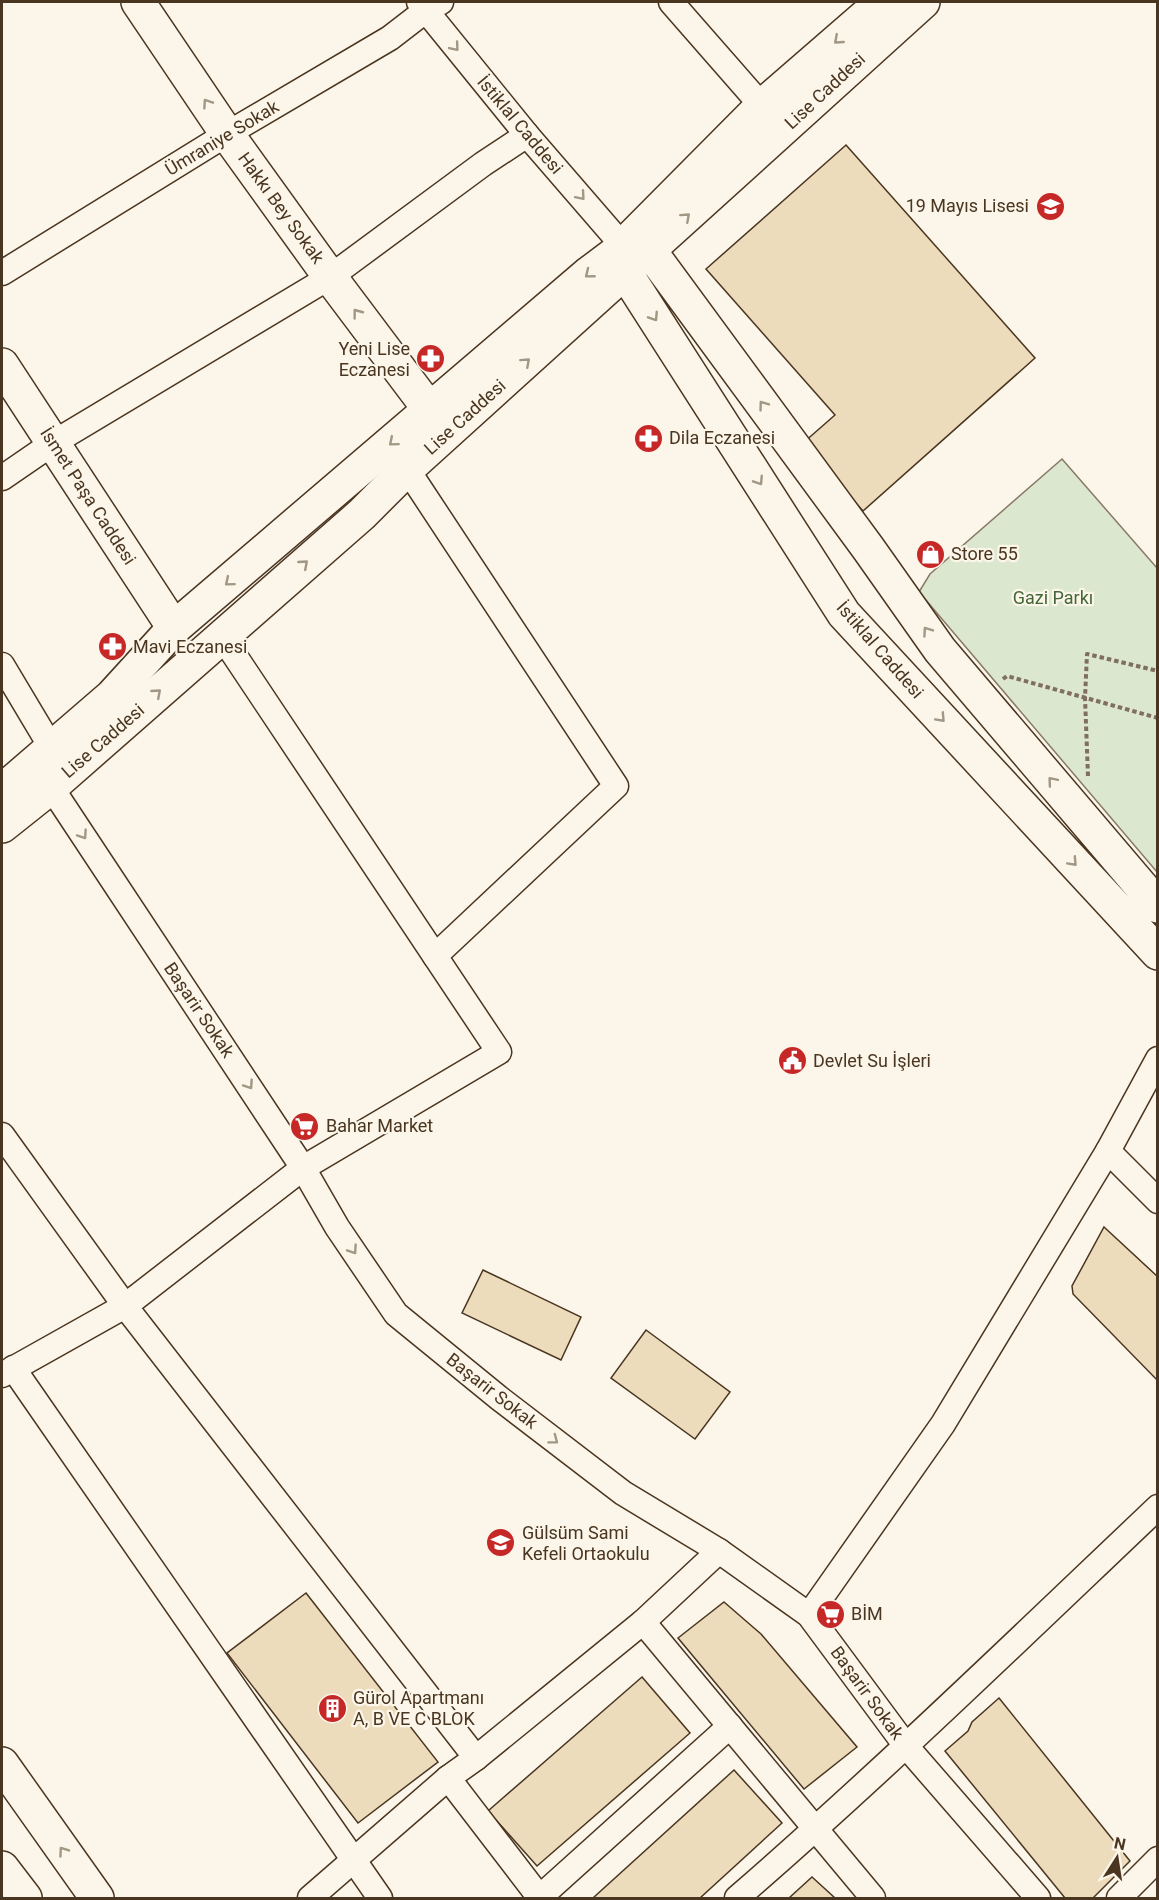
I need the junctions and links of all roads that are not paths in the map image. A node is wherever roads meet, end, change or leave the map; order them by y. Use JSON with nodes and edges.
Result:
{"nodes":[{"id":1,"x":138,"y":2,"type":"edge"},
{"id":2,"x":671,"y":2,"type":"edge"},
{"id":3,"x":879,"y":2,"type":"edge"},
{"id":4,"x":922,"y":2,"type":"edge"},
{"id":5,"x":428,"y":5,"type":"edge"},
{"id":6,"x":762,"y":106,"type":"junction"},
{"id":7,"x":227,"y":134,"type":"junction"},
{"id":8,"x":527,"y":135,"type":"junction"},
{"id":9,"x":632,"y":256,"type":"junction"},
{"id":10,"x":2,"y":273,"type":"edge"},
{"id":11,"x":330,"y":277,"type":"junction"},
{"id":12,"x":2,"y":365,"type":"edge"},
{"id":13,"x":430,"y":410,"type":"junction"},
{"id":14,"x":53,"y":443,"type":"junction"},
{"id":15,"x":407,"y":469,"type":"junction"},
{"id":16,"x":2,"y":478,"type":"edge"},
{"id":17,"x":174,"y":628,"type":"junction"},
{"id":18,"x":221,"y":635,"type":"junction"},
{"id":19,"x":2,"y":665,"type":"edge"},
{"id":20,"x":51,"y":747,"type":"junction"},
{"id":21,"x":51,"y":787,"type":"junction"},
{"id":22,"x":2,"y":791,"type":"edge"},
{"id":23,"x":2,"y":826,"type":"edge"},
{"id":24,"x":1158,"y":906,"type":"edge"},
{"id":25,"x":1158,"y":953,"type":"edge"},
{"id":26,"x":435,"y":956,"type":"junction"},
{"id":27,"x":1158,"y":1059,"type":"edge"},
{"id":28,"x":2,"y":1135,"type":"edge"},
{"id":29,"x":1108,"y":1151,"type":"junction"},
{"id":30,"x":303,"y":1168,"type":"junction"},
{"id":31,"x":1158,"y":1201,"type":"edge"},
{"id":32,"x":125,"y":1306,"type":"junction"},
{"id":33,"x":7,"y":1371,"type":"edge"},
{"id":34,"x":1158,"y":1508,"type":"edge"},
{"id":35,"x":719,"y":1551,"type":"junction"},
{"id":36,"x":809,"y":1615,"type":"junction"},
{"id":37,"x":643,"y":1622,"type":"junction"},
{"id":38,"x":730,"y":1726,"type":"junction"},
{"id":39,"x":906,"y":1746,"type":"junction"},
{"id":40,"x":476,"y":1758,"type":"junction"},
{"id":41,"x":2,"y":1764,"type":"edge"},
{"id":42,"x":448,"y":1778,"type":"junction"},
{"id":43,"x":815,"y":1830,"type":"junction"},
{"id":44,"x":1158,"y":1859,"type":"edge"},
{"id":45,"x":352,"y":1860,"type":"junction"},
{"id":46,"x":2,"y":1868,"type":"edge"},
{"id":47,"x":540,"y":1898,"type":"edge"},
{"id":48,"x":26,"y":1899,"type":"edge"},
{"id":49,"x":96,"y":1899,"type":"edge"},
{"id":50,"x":309,"y":1899,"type":"edge"},
{"id":51,"x":380,"y":1899,"type":"edge"},
{"id":52,"x":737,"y":1899,"type":"edge"},
{"id":53,"x":873,"y":1899,"type":"edge"},
{"id":54,"x":1038,"y":1899,"type":"edge"},
{"id":55,"x":1119,"y":1899,"type":"edge"}],
"edges":[{"from":7,"to":1,"type":"main road","name":"Hakkı Bey Sokak","one_way":true},
{"from":2,"to":6,"type":"street"},
{"from":3,"to":6,"type":"main road","name":"Lise Caddesi","one_way":true},
{"from":9,"to":4,"type":"main road","name":"Lise Caddesi","one_way":true},
{"from":5,"to":7,"type":"street","name":"Ümraniye Sokak"},
{"from":5,"to":8,"type":"street","name":"İstiklal Caddesi","one_way":true},
{"from":6,"to":9,"type":"main road","name":"Lise Caddesi"},
{"from":7,"to":10,"type":"street","name":"Ümraniye Sokak"},
{"from":7,"to":11,"type":"main road","name":"Hakkı Bey Sokak"},
{"from":8,"to":9,"type":"street","name":"İstiklal Caddesi","one_way":true},
{"from":8,"to":11,"type":"street"},
{"from":9,"to":13,"type":"main road","name":"Lise Caddesi","one_way":true},
{"from":15,"to":9,"type":"main road","name":"Lise Caddesi","one_way":true},
{"from":24,"to":9,"type":"main road","name":"İstiklal Caddesi","one_way":true},
{"from":9,"to":25,"type":"main road","name":"İstiklal Caddesi","one_way":true},
{"from":13,"to":11,"type":"main road","name":"Hakkı Bey Sokak","one_way":true},
{"from":11,"to":14,"type":"street"},
{"from":12,"to":14,"type":"main road","name":"İsmet Paşa Caddesi"},
{"from":13,"to":17,"type":"main road","name":"Lise Caddesi","one_way":true},
{"from":14,"to":16,"type":"street"},
{"from":14,"to":17,"type":"main road","name":"İsmet Paşa Caddesi"},
{"from":18,"to":15,"type":"main road","name":"Lise Caddesi","one_way":true},
{"from":15,"to":26,"type":"street"},
{"from":17,"to":20,"type":"main road","name":"Lise Caddesi"},
{"from":21,"to":18,"type":"main road","name":"Lise Caddesi","one_way":true},
{"from":18,"to":26,"type":"street"},
{"from":19,"to":20,"type":"street"},
{"from":20,"to":21,"type":"street"},
{"from":20,"to":22,"type":"main road","name":"Lise Caddesi"},
{"from":21,"to":23,"type":"main road","name":"Lise Caddesi"},
{"from":21,"to":30,"type":"street","name":"Başarir Sokak","one_way":true},
{"from":26,"to":30,"type":"street"},
{"from":27,"to":29,"type":"street"},
{"from":28,"to":32,"type":"street"},
{"from":29,"to":31,"type":"street"},
{"from":29,"to":36,"type":"street"},
{"from":30,"to":32,"type":"street"},
{"from":30,"to":35,"type":"street","name":"Başarir Sokak","one_way":true},
{"from":32,"to":33,"type":"street"},
{"from":32,"to":40,"type":"street"},
{"from":33,"to":45,"type":"street"},
{"from":34,"to":39,"type":"street"},
{"from":35,"to":36,"type":"street","name":"Başarir Sokak"},
{"from":35,"to":37,"type":"street"},
{"from":36,"to":39,"type":"street","name":"Başarir Sokak"},
{"from":37,"to":38,"type":"street"},
{"from":37,"to":40,"type":"street"},
{"from":38,"to":43,"type":"street"},
{"from":38,"to":47,"type":"street"},
{"from":39,"to":43,"type":"street"},
{"from":39,"to":54,"type":"street","name":"Başarir Sokak"},
{"from":40,"to":42,"type":"street"},
{"from":49,"to":41,"type":"main road","one_way":true},
{"from":42,"to":45,"type":"street"},
{"from":42,"to":47,"type":"street"},
{"from":43,"to":52,"type":"street"},
{"from":43,"to":53,"type":"street"},
{"from":44,"to":55,"type":"street"},
{"from":45,"to":50,"type":"street"},
{"from":45,"to":51,"type":"street"},
{"from":46,"to":48,"type":"main road"}]}
